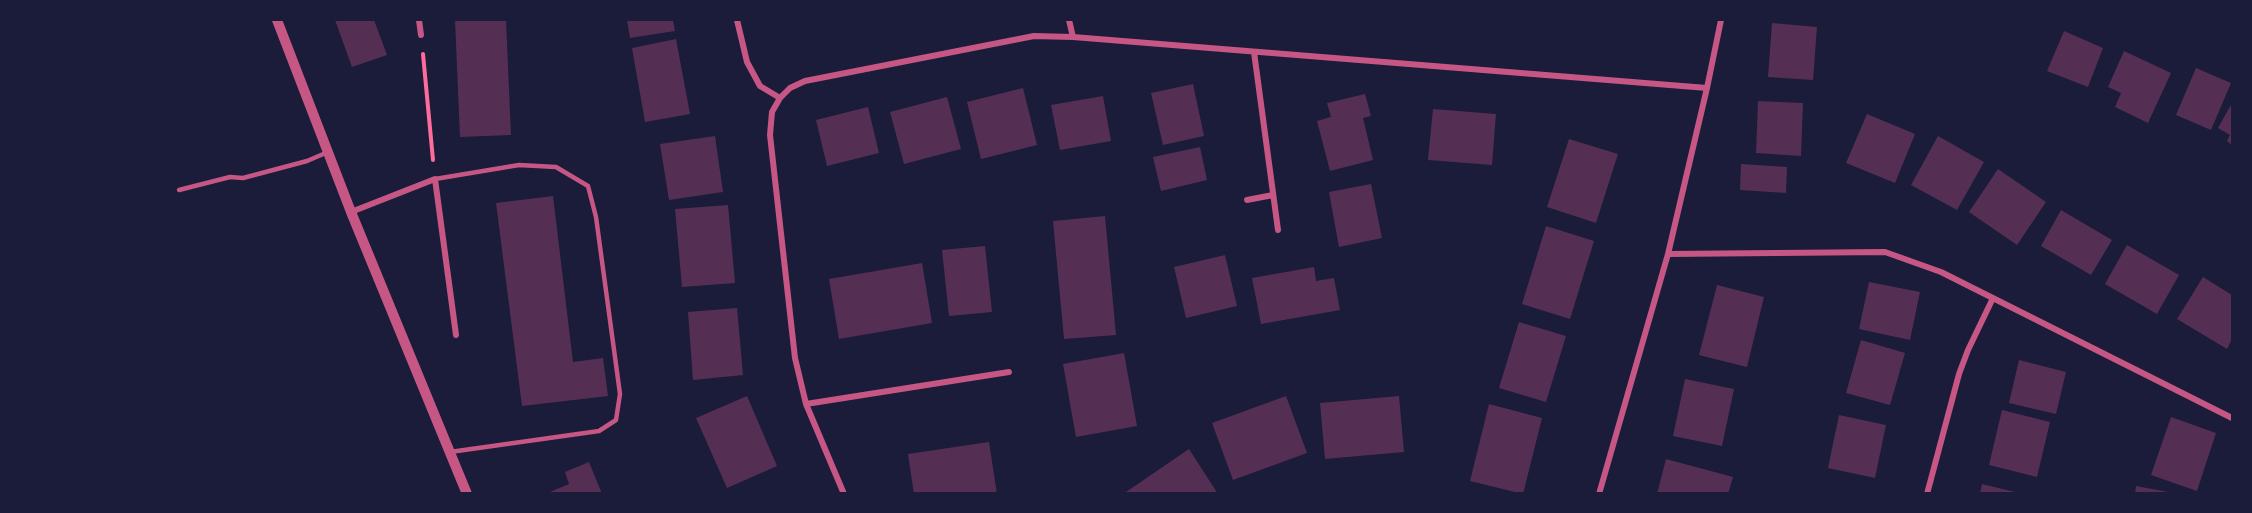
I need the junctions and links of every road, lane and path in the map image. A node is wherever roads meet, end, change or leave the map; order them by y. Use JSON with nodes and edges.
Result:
{"nodes":[{"id":1,"x":277,"y":20,"type":"edge"},
{"id":2,"x":420,"y":20,"type":"edge"},
{"id":3,"x":737,"y":20,"type":"edge"},
{"id":4,"x":1069,"y":20,"type":"edge"},
{"id":5,"x":1721,"y":20,"type":"edge"},
{"id":6,"x":421,"y":35,"type":"joint"},
{"id":7,"x":1073,"y":37,"type":"junction"},
{"id":8,"x":1254,"y":52,"type":"junction"},
{"id":9,"x":1707,"y":88,"type":"junction"},
{"id":10,"x":780,"y":98,"type":"junction"},
{"id":11,"x":328,"y":152,"type":"junction"},
{"id":12,"x":435,"y":179,"type":"junction"},
{"id":13,"x":179,"y":190,"type":"dead end"},
{"id":14,"x":1273,"y":195,"type":"junction"},
{"id":15,"x":1247,"y":200,"type":"dead end"},
{"id":16,"x":351,"y":212,"type":"junction"},
{"id":17,"x":1278,"y":230,"type":"dead end"},
{"id":18,"x":1668,"y":254,"type":"junction"},
{"id":19,"x":1993,"y":298,"type":"junction"},
{"id":20,"x":456,"y":335,"type":"dead end"},
{"id":21,"x":1009,"y":372,"type":"dead end"},
{"id":22,"x":806,"y":404,"type":"junction"},
{"id":23,"x":2232,"y":418,"type":"edge"},
{"id":24,"x":450,"y":452,"type":"junction"},
{"id":25,"x":467,"y":494,"type":"edge"},
{"id":26,"x":844,"y":494,"type":"edge"},
{"id":27,"x":1599,"y":494,"type":"edge"},
{"id":28,"x":1927,"y":494,"type":"edge"}],
"edges":[{"from":1,"to":11,"type":"street"},
{"from":2,"to":6,"type":"street"},
{"from":3,"to":10,"type":"street"},
{"from":4,"to":7,"type":"street"},
{"from":5,"to":9,"type":"street"},
{"from":6,"to":12,"type":"path"},
{"from":7,"to":8,"type":"street"},
{"from":7,"to":10,"type":"street"},
{"from":8,"to":9,"type":"street"},
{"from":8,"to":14,"type":"street"},
{"from":9,"to":18,"type":"street"},
{"from":10,"to":22,"type":"street"},
{"from":11,"to":13,"type":"lane"},
{"from":11,"to":16,"type":"street"},
{"from":12,"to":16,"type":"street"},
{"from":12,"to":20,"type":"street"},
{"from":12,"to":24,"type":"lane"},
{"from":14,"to":15,"type":"street"},
{"from":14,"to":17,"type":"street"},
{"from":16,"to":24,"type":"street"},
{"from":18,"to":19,"type":"street"},
{"from":18,"to":27,"type":"street"},
{"from":19,"to":23,"type":"street"},
{"from":19,"to":28,"type":"street"},
{"from":21,"to":22,"type":"street"},
{"from":22,"to":26,"type":"street"},
{"from":24,"to":25,"type":"street"}]}
